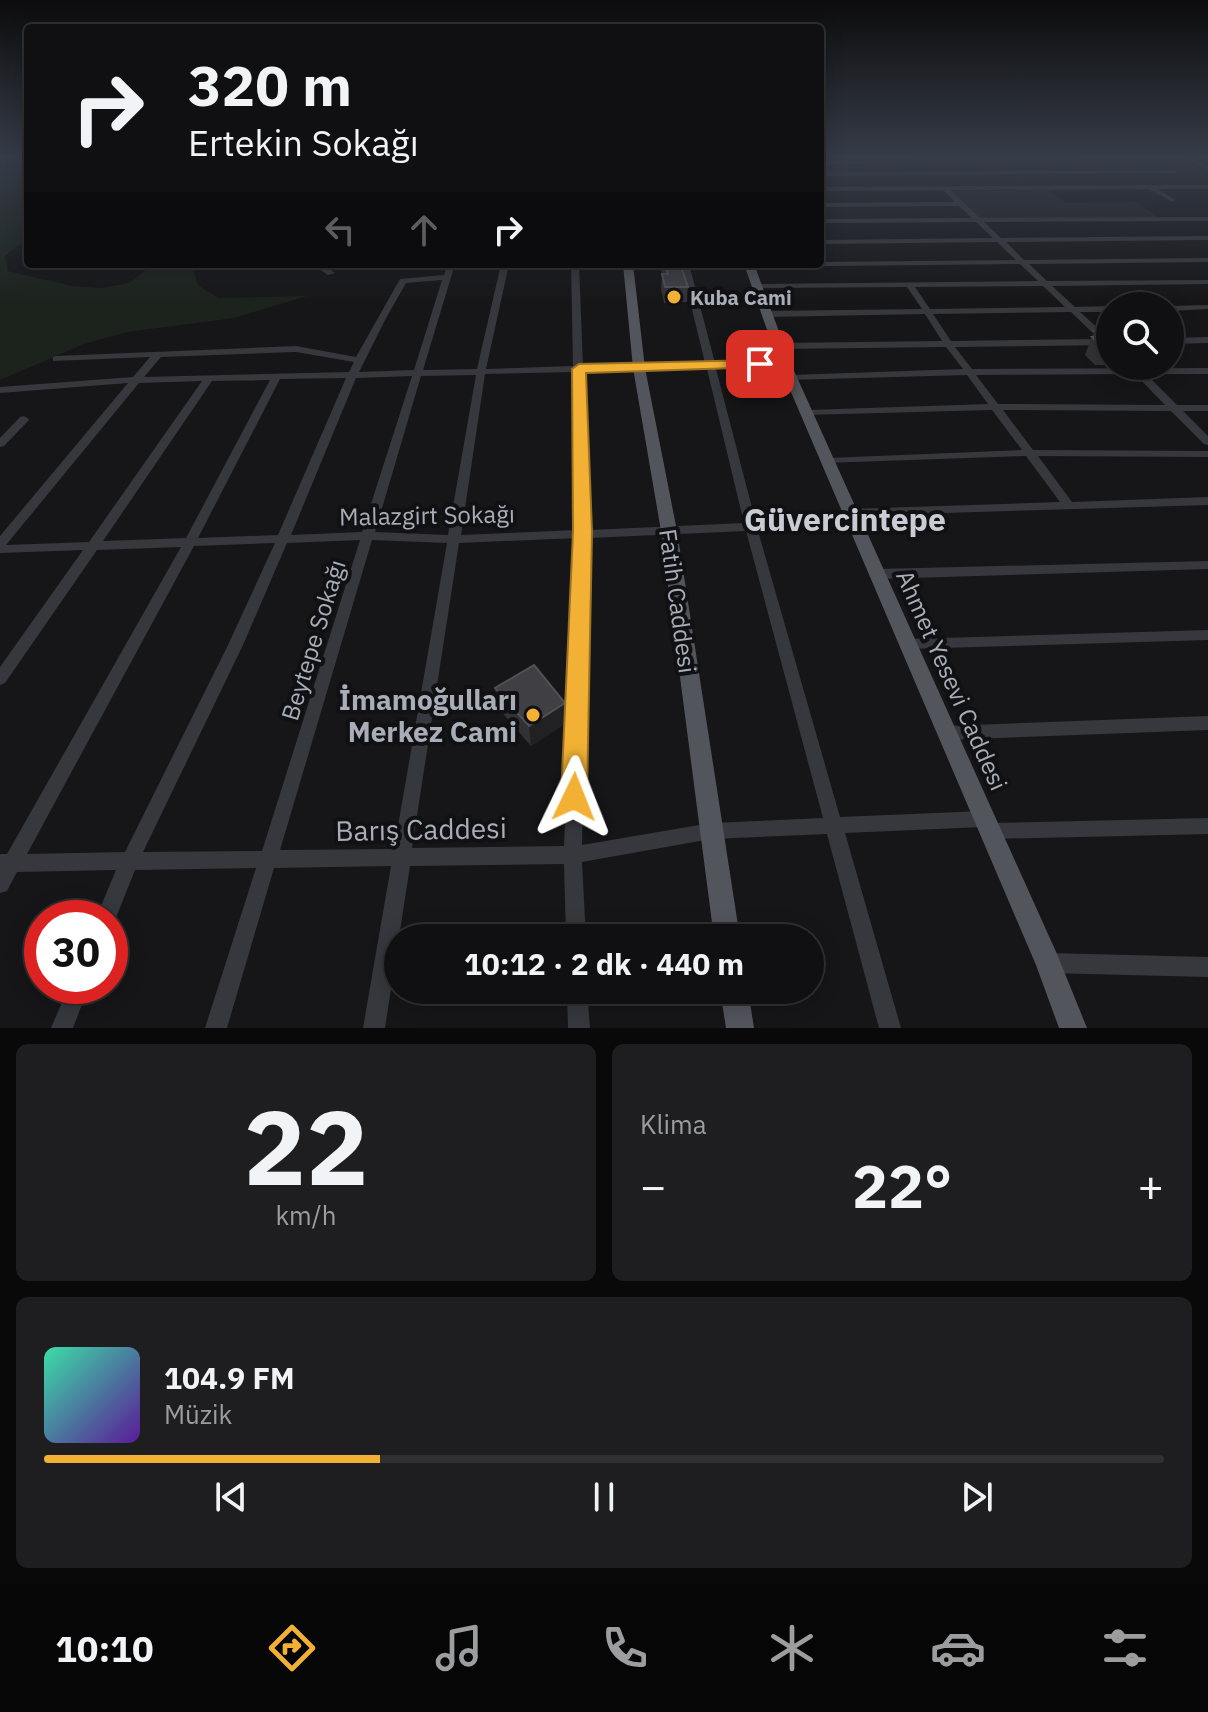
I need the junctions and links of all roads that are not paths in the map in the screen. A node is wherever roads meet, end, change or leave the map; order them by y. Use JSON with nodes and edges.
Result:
{"nodes":[{"id":1,"x":962,"y":206,"type":"edge"},
{"id":2,"x":1165,"y":219,"type":"junction"},
{"id":3,"x":1208,"y":219,"type":"edge"},
{"id":4,"x":824,"y":221,"type":"edge"},
{"id":5,"x":978,"y":221,"type":"junction"},
{"id":6,"x":1195,"y":238,"type":"junction"},
{"id":7,"x":1208,"y":238,"type":"edge"},
{"id":8,"x":999,"y":240,"type":"junction"},
{"id":9,"x":824,"y":242,"type":"edge"},
{"id":10,"x":1208,"y":247,"type":"edge"},
{"id":11,"x":1208,"y":260,"type":"edge"},
{"id":12,"x":1025,"y":262,"type":"junction"},
{"id":13,"x":824,"y":263,"type":"edge"},
{"id":14,"x":323,"y":268,"type":"edge"},
{"id":15,"x":504,"y":268,"type":"edge"},
{"id":16,"x":575,"y":268,"type":"edge"},
{"id":17,"x":628,"y":268,"type":"edge"},
{"id":18,"x":686,"y":268,"type":"edge"},
{"id":19,"x":751,"y":268,"type":"edge"},
{"id":20,"x":449,"y":271,"type":"edge"},
{"id":21,"x":331,"y":273,"type":"dead end"},
{"id":22,"x":1208,"y":282,"type":"edge"},
{"id":23,"x":1048,"y":284,"type":"junction"},
{"id":24,"x":910,"y":285,"type":"junction"},
{"id":25,"x":759,"y":286,"type":"junction"},
{"id":26,"x":1208,"y":307,"type":"edge"},
{"id":27,"x":1184,"y":308,"type":"edge"},
{"id":28,"x":1096,"y":309,"type":"edge"},
{"id":29,"x":1074,"y":310,"type":"junction"},
{"id":30,"x":929,"y":312,"type":"junction"},
{"id":31,"x":767,"y":314,"type":"junction"},
{"id":32,"x":1096,"y":331,"type":"edge"},
{"id":33,"x":1208,"y":340,"type":"edge"},
{"id":34,"x":1184,"y":341,"type":"edge"},
{"id":35,"x":947,"y":342,"type":"junction"},
{"id":36,"x":1096,"y":343,"type":"edge"},
{"id":37,"x":158,"y":354,"type":"junction"},
{"id":38,"x":56,"y":359,"type":"dead end"},
{"id":39,"x":358,"y":360,"type":"junction"},
{"id":40,"x":785,"y":363,"type":"junction"},
{"id":41,"x":711,"y":365,"type":"junction"},
{"id":42,"x":639,"y":368,"type":"junction"},
{"id":43,"x":579,"y":369,"type":"junction"},
{"id":44,"x":1096,"y":370,"type":"edge"},
{"id":45,"x":1184,"y":370,"type":"edge"},
{"id":46,"x":1208,"y":371,"type":"edge"},
{"id":47,"x":481,"y":372,"type":"junction"},
{"id":48,"x":970,"y":372,"type":"junction"},
{"id":49,"x":349,"y":374,"type":"junction"},
{"id":50,"x":418,"y":374,"type":"junction"},
{"id":51,"x":276,"y":377,"type":"junction"},
{"id":52,"x":209,"y":379,"type":"junction"},
{"id":53,"x":1146,"y":380,"type":"edge"},
{"id":54,"x":136,"y":381,"type":"junction"},
{"id":55,"x":0,"y":390,"type":"edge"},
{"id":56,"x":997,"y":407,"type":"junction"},
{"id":57,"x":1175,"y":408,"type":"junction"},
{"id":58,"x":1208,"y":408,"type":"edge"},
{"id":59,"x":808,"y":413,"type":"junction"},
{"id":60,"x":24,"y":419,"type":"dead end"},
{"id":61,"x":1208,"y":442,"type":"edge"},
{"id":62,"x":0,"y":444,"type":"edge"},
{"id":63,"x":1030,"y":453,"type":"junction"},
{"id":64,"x":1208,"y":454,"type":"edge"},
{"id":65,"x":828,"y":461,"type":"junction"},
{"id":66,"x":1208,"y":501,"type":"edge"},
{"id":67,"x":1069,"y":506,"type":"junction"},
{"id":68,"x":852,"y":518,"type":"junction"},
{"id":69,"x":752,"y":530,"type":"junction"},
{"id":70,"x":669,"y":531,"type":"junction"},
{"id":71,"x":583,"y":532,"type":"junction"},
{"id":72,"x":367,"y":536,"type":"junction"},
{"id":73,"x":454,"y":539,"type":"junction"},
{"id":74,"x":281,"y":540,"type":"junction"},
{"id":75,"x":189,"y":544,"type":"junction"},
{"id":76,"x":0,"y":546,"type":"edge"},
{"id":77,"x":92,"y":548,"type":"junction"},
{"id":78,"x":1208,"y":565,"type":"edge"},
{"id":79,"x":877,"y":574,"type":"junction"},
{"id":80,"x":1208,"y":635,"type":"edge"},
{"id":81,"x":907,"y":644,"type":"junction"},
{"id":82,"x":0,"y":679,"type":"edge"},
{"id":83,"x":1208,"y":723,"type":"edge"},
{"id":84,"x":946,"y":733,"type":"junction"},
{"id":85,"x":986,"y":825,"type":"junction"},
{"id":86,"x":835,"y":826,"type":"junction"},
{"id":87,"x":1208,"y":826,"type":"edge"},
{"id":88,"x":711,"y":831,"type":"junction"},
{"id":89,"x":573,"y":855,"type":"junction"},
{"id":90,"x":403,"y":857,"type":"junction"},
{"id":91,"x":268,"y":858,"type":"junction"},
{"id":92,"x":128,"y":861,"type":"junction"},
{"id":93,"x":6,"y":863,"type":"edge"},
{"id":94,"x":0,"y":884,"type":"edge"},
{"id":95,"x":113,"y":900,"type":"edge"},
{"id":96,"x":575,"y":924,"type":"edge"},
{"id":97,"x":725,"y":924,"type":"edge"},
{"id":98,"x":1048,"y":963,"type":"junction"},
{"id":99,"x":1208,"y":967,"type":"edge"},
{"id":100,"x":72,"y":1004,"type":"edge"},
{"id":101,"x":578,"y":1004,"type":"edge"},
{"id":102,"x":736,"y":1004,"type":"edge"},
{"id":103,"x":62,"y":1028,"type":"edge"},
{"id":104,"x":216,"y":1028,"type":"edge"},
{"id":105,"x":374,"y":1028,"type":"edge"},
{"id":106,"x":579,"y":1028,"type":"edge"},
{"id":107,"x":740,"y":1028,"type":"edge"},
{"id":108,"x":890,"y":1028,"type":"edge"},
{"id":109,"x":1073,"y":1028,"type":"edge"}],
"edges":[{"from":1,"to":5,"type":"street"},
{"from":2,"to":3,"type":"street"},
{"from":2,"to":5,"type":"street"},
{"from":2,"to":6,"type":"street"},
{"from":4,"to":5,"type":"street"},
{"from":5,"to":8,"type":"street"},
{"from":6,"to":7,"type":"street"},
{"from":6,"to":8,"type":"street"},
{"from":6,"to":10,"type":"street"},
{"from":8,"to":9,"type":"street"},
{"from":8,"to":12,"type":"street"},
{"from":11,"to":12,"type":"street"},
{"from":12,"to":13,"type":"street"},
{"from":12,"to":23,"type":"street"},
{"from":14,"to":21,"type":"street"},
{"from":15,"to":47,"type":"street"},
{"from":16,"to":43,"type":"street"},
{"from":17,"to":42,"type":"main road","name":"Fatih Caddesi"},
{"from":18,"to":41,"type":"street"},
{"from":19,"to":25,"type":"main road","name":"Ahmet Yesevi Caddesi"},
{"from":20,"to":39,"type":"street"},
{"from":20,"to":50,"type":"street","name":"Beytepe Sokağı"},
{"from":22,"to":23,"type":"street"},
{"from":23,"to":24,"type":"street"},
{"from":23,"to":29,"type":"street"},
{"from":24,"to":25,"type":"street"},
{"from":24,"to":30,"type":"street"},
{"from":25,"to":31,"type":"main road","name":"Ahmet Yesevi Caddesi"},
{"from":26,"to":27,"type":"street"},
{"from":28,"to":29,"type":"street"},
{"from":29,"to":30,"type":"street"},
{"from":29,"to":32,"type":"street"},
{"from":30,"to":31,"type":"street"},
{"from":30,"to":35,"type":"street"},
{"from":31,"to":40,"type":"main road","name":"Ahmet Yesevi Caddesi"},
{"from":33,"to":34,"type":"street"},
{"from":35,"to":36,"type":"street"},
{"from":35,"to":40,"type":"street"},
{"from":35,"to":48,"type":"street"},
{"from":37,"to":38,"type":"street"},
{"from":37,"to":39,"type":"street"},
{"from":37,"to":54,"type":"street"},
{"from":39,"to":49,"type":"street"},
{"from":40,"to":41,"type":"street"},
{"from":40,"to":48,"type":"street"},
{"from":40,"to":59,"type":"main road","name":"Ahmet Yesevi Caddesi"},
{"from":41,"to":42,"type":"street"},
{"from":41,"to":69,"type":"street"},
{"from":42,"to":43,"type":"street"},
{"from":42,"to":70,"type":"main road","name":"Fatih Caddesi"},
{"from":43,"to":47,"type":"street"},
{"from":43,"to":71,"type":"street"},
{"from":44,"to":48,"type":"street"},
{"from":45,"to":46,"type":"street"},
{"from":47,"to":50,"type":"street"},
{"from":47,"to":73,"type":"street"},
{"from":48,"to":56,"type":"street"},
{"from":49,"to":50,"type":"street"},
{"from":49,"to":51,"type":"street"},
{"from":49,"to":74,"type":"street"},
{"from":50,"to":72,"type":"street","name":"Beytepe Sokağı"},
{"from":51,"to":52,"type":"street"},
{"from":51,"to":75,"type":"street"},
{"from":52,"to":54,"type":"street"},
{"from":52,"to":77,"type":"street"},
{"from":53,"to":57,"type":"street"},
{"from":54,"to":55,"type":"street"},
{"from":54,"to":76,"type":"street"},
{"from":56,"to":57,"type":"street"},
{"from":56,"to":59,"type":"street"},
{"from":56,"to":63,"type":"street"},
{"from":57,"to":58,"type":"street"},
{"from":57,"to":61,"type":"street"},
{"from":59,"to":65,"type":"main road","name":"Ahmet Yesevi Caddesi"},
{"from":60,"to":62,"type":"street"},
{"from":63,"to":64,"type":"street"},
{"from":63,"to":65,"type":"street"},
{"from":63,"to":67,"type":"street"},
{"from":65,"to":68,"type":"main road","name":"Ahmet Yesevi Caddesi"},
{"from":66,"to":67,"type":"street","name":"Malazgirt Sokağı"},
{"from":67,"to":68,"type":"street","name":"Malazgirt Sokağı"},
{"from":68,"to":69,"type":"street","name":"Malazgirt Sokağı"},
{"from":68,"to":79,"type":"main road","name":"Ahmet Yesevi Caddesi"},
{"from":69,"to":70,"type":"street","name":"Malazgirt Sokağı"},
{"from":69,"to":86,"type":"street"},
{"from":70,"to":71,"type":"street","name":"Malazgirt Sokağı"},
{"from":70,"to":88,"type":"main road","name":"Fatih Caddesi"},
{"from":71,"to":73,"type":"street","name":"Malazgirt Sokağı"},
{"from":71,"to":89,"type":"street"},
{"from":72,"to":73,"type":"street","name":"Malazgirt Sokağı"},
{"from":72,"to":74,"type":"street","name":"Malazgirt Sokağı"},
{"from":72,"to":91,"type":"street","name":"Beytepe Sokağı"},
{"from":73,"to":90,"type":"street"},
{"from":74,"to":75,"type":"street","name":"Malazgirt Sokağı"},
{"from":74,"to":92,"type":"street"},
{"from":75,"to":77,"type":"street","name":"Malazgirt Sokağı"},
{"from":75,"to":93,"type":"street"},
{"from":76,"to":77,"type":"street","name":"Malazgirt Sokağı"},
{"from":77,"to":82,"type":"street"},
{"from":78,"to":79,"type":"street"},
{"from":79,"to":81,"type":"main road","name":"Ahmet Yesevi Caddesi"},
{"from":80,"to":81,"type":"street"},
{"from":81,"to":84,"type":"main road","name":"Ahmet Yesevi Caddesi"},
{"from":83,"to":84,"type":"street"},
{"from":84,"to":85,"type":"main road","name":"Ahmet Yesevi Caddesi"},
{"from":85,"to":86,"type":"street","name":"Barış Caddesi"},
{"from":85,"to":87,"type":"street","name":"Barış Caddesi"},
{"from":85,"to":98,"type":"main road","name":"Ahmet Yesevi Caddesi"},
{"from":86,"to":88,"type":"street","name":"Barış Caddesi"},
{"from":86,"to":108,"type":"street"},
{"from":88,"to":89,"type":"street","name":"Barış Caddesi"},
{"from":88,"to":97,"type":"main road","name":"Fatih Caddesi"},
{"from":89,"to":90,"type":"street","name":"Barış Caddesi"},
{"from":89,"to":96,"type":"street"},
{"from":90,"to":91,"type":"street","name":"Barış Caddesi"},
{"from":90,"to":105,"type":"street"},
{"from":91,"to":92,"type":"street","name":"Barış Caddesi"},
{"from":91,"to":104,"type":"street","name":"Beytepe Sokağı"},
{"from":92,"to":93,"type":"street","name":"Barış Caddesi"},
{"from":92,"to":95,"type":"street"},
{"from":93,"to":94,"type":"street"},
{"from":98,"to":99,"type":"street"},
{"from":98,"to":109,"type":"main road","name":"Ahmet Yesevi Caddesi"},
{"from":100,"to":103,"type":"street"},
{"from":101,"to":106,"type":"street"},
{"from":102,"to":107,"type":"main road"}]}
